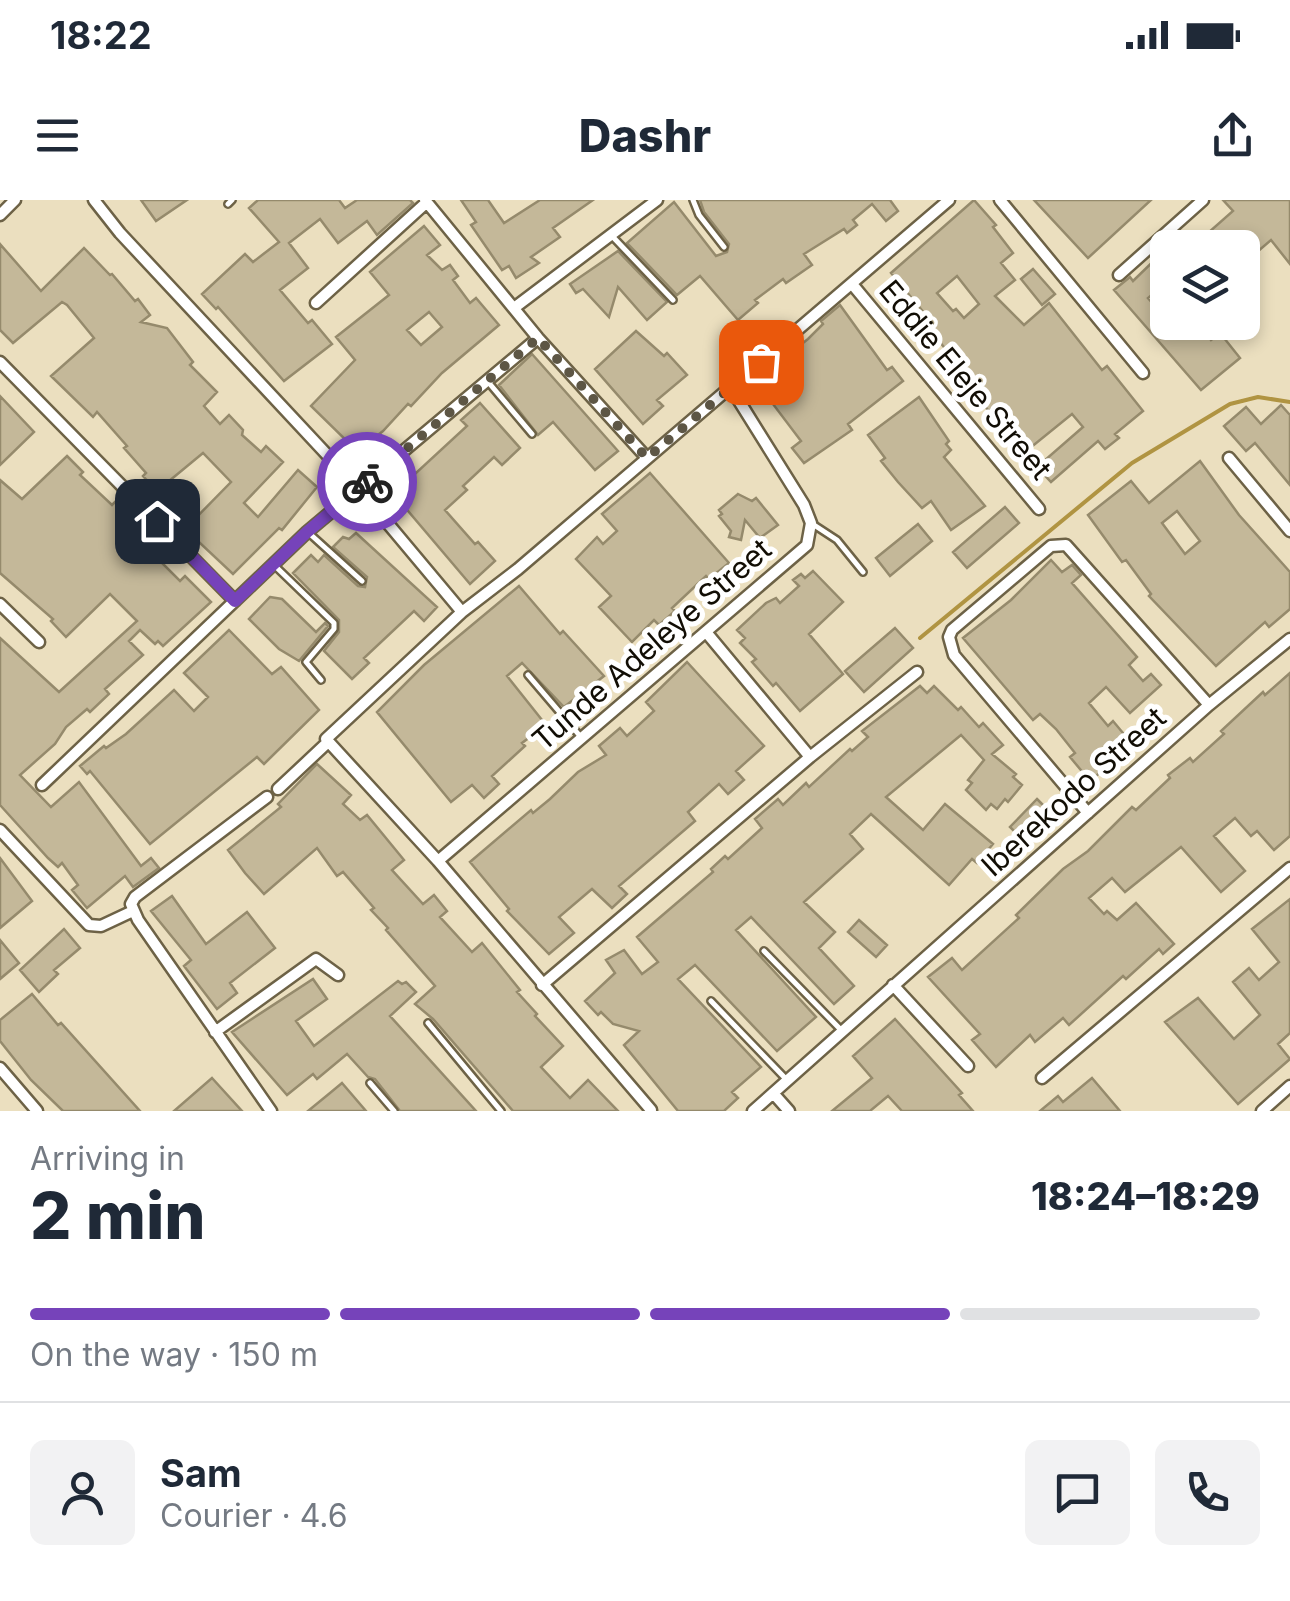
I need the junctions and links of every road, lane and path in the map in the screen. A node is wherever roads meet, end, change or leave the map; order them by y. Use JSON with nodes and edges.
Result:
{"nodes":[{"id":1,"x":15,"y":200,"type":"edge"},
{"id":2,"x":94,"y":200,"type":"edge"},
{"id":3,"x":657,"y":200,"type":"edge"},
{"id":4,"x":694,"y":200,"type":"edge"},
{"id":5,"x":949,"y":200,"type":"edge"},
{"id":6,"x":1000,"y":200,"type":"edge"},
{"id":7,"x":1203,"y":200,"type":"edge"},
{"id":8,"x":426,"y":201,"type":"edge"},
{"id":9,"x":0,"y":214,"type":"edge"},
{"id":10,"x":610,"y":235,"type":"junction"},
{"id":11,"x":724,"y":247,"type":"dead end"},
{"id":12,"x":1119,"y":275,"type":"dead end"},
{"id":13,"x":852,"y":284,"type":"junction"},
{"id":14,"x":673,"y":300,"type":"dead end"},
{"id":15,"x":316,"y":302,"type":"dead end"},
{"id":16,"x":514,"y":308,"type":"junction"},
{"id":17,"x":538,"y":338,"type":"junction"},
{"id":18,"x":0,"y":362,"type":"edge"},
{"id":19,"x":1143,"y":372,"type":"dead end"},
{"id":20,"x":487,"y":381,"type":"junction"},
{"id":21,"x":731,"y":388,"type":"junction"},
{"id":22,"x":532,"y":434,"type":"dead end"},
{"id":23,"x":647,"y":458,"type":"junction"},
{"id":24,"x":1229,"y":458,"type":"dead end"},
{"id":25,"x":359,"y":489,"type":"junction"},
{"id":26,"x":1039,"y":509,"type":"dead end"},
{"id":27,"x":812,"y":523,"type":"junction"},
{"id":28,"x":1290,"y":531,"type":"edge"},
{"id":29,"x":307,"y":532,"type":"junction"},
{"id":30,"x":274,"y":564,"type":"junction"},
{"id":31,"x":864,"y":572,"type":"dead end"},
{"id":32,"x":362,"y":581,"type":"dead end"},
{"id":33,"x":235,"y":601,"type":"junction"},
{"id":34,"x":0,"y":604,"type":"edge"},
{"id":35,"x":462,"y":612,"type":"junction"},
{"id":36,"x":706,"y":632,"type":"junction"},
{"id":37,"x":1290,"y":638,"type":"edge"},
{"id":38,"x":39,"y":642,"type":"dead end"},
{"id":39,"x":917,"y":672,"type":"dead end"},
{"id":40,"x":528,"y":675,"type":"dead end"},
{"id":41,"x":321,"y":680,"type":"dead end"},
{"id":42,"x":1209,"y":704,"type":"junction"},
{"id":43,"x":582,"y":738,"type":"junction"},
{"id":44,"x":327,"y":743,"type":"junction"},
{"id":45,"x":810,"y":757,"type":"junction"},
{"id":46,"x":42,"y":785,"type":"dead end"},
{"id":47,"x":278,"y":789,"type":"dead end"},
{"id":48,"x":267,"y":797,"type":"dead end"},
{"id":49,"x":1088,"y":813,"type":"junction"},
{"id":50,"x":0,"y":830,"type":"edge"},
{"id":51,"x":438,"y":861,"type":"junction"},
{"id":52,"x":1290,"y":868,"type":"edge"},
{"id":53,"x":133,"y":912,"type":"junction"},
{"id":54,"x":764,"y":950,"type":"dead end"},
{"id":55,"x":338,"y":975,"type":"dead end"},
{"id":56,"x":894,"y":985,"type":"junction"},
{"id":57,"x":542,"y":986,"type":"junction"},
{"id":58,"x":712,"y":1001,"type":"dead end"},
{"id":59,"x":428,"y":1023,"type":"dead end"},
{"id":60,"x":842,"y":1031,"type":"junction"},
{"id":61,"x":215,"y":1032,"type":"junction"},
{"id":62,"x":968,"y":1066,"type":"dead end"},
{"id":63,"x":0,"y":1068,"type":"edge"},
{"id":64,"x":1042,"y":1078,"type":"dead end"},
{"id":65,"x":787,"y":1081,"type":"junction"},
{"id":66,"x":370,"y":1083,"type":"dead end"},
{"id":67,"x":1290,"y":1086,"type":"edge"},
{"id":68,"x":773,"y":1094,"type":"junction"},
{"id":69,"x":651,"y":1110,"type":"edge"},
{"id":70,"x":37,"y":1111,"type":"edge"},
{"id":71,"x":271,"y":1111,"type":"edge"},
{"id":72,"x":394,"y":1111,"type":"edge"},
{"id":73,"x":501,"y":1111,"type":"edge"},
{"id":74,"x":753,"y":1111,"type":"edge"},
{"id":75,"x":789,"y":1111,"type":"edge"},
{"id":76,"x":1262,"y":1111,"type":"edge"}],
"edges":[{"from":1,"to":9,"type":"street"},
{"from":2,"to":25,"type":"street"},
{"from":3,"to":10,"type":"street"},
{"from":4,"to":11,"type":"lane"},
{"from":5,"to":13,"type":"street"},
{"from":6,"to":19,"type":"street"},
{"from":7,"to":12,"type":"street"},
{"from":8,"to":15,"type":"street"},
{"from":8,"to":16,"type":"street"},
{"from":10,"to":14,"type":"lane"},
{"from":10,"to":16,"type":"street"},
{"from":13,"to":21,"type":"street"},
{"from":13,"to":26,"type":"street","name":"Eddie Eleje Street"},
{"from":16,"to":17,"type":"street"},
{"from":17,"to":20,"type":"street"},
{"from":17,"to":23,"type":"street"},
{"from":18,"to":33,"type":"street"},
{"from":20,"to":22,"type":"lane"},
{"from":20,"to":25,"type":"street"},
{"from":21,"to":23,"type":"street"},
{"from":21,"to":27,"type":"street"},
{"from":23,"to":35,"type":"street"},
{"from":24,"to":28,"type":"street"},
{"from":25,"to":29,"type":"street"},
{"from":25,"to":35,"type":"street"},
{"from":27,"to":31,"type":"lane"},
{"from":27,"to":36,"type":"street","name":"Tunde Adeleye Street"},
{"from":29,"to":30,"type":"street"},
{"from":29,"to":32,"type":"lane"},
{"from":30,"to":33,"type":"street"},
{"from":30,"to":41,"type":"lane"},
{"from":33,"to":46,"type":"street"},
{"from":34,"to":38,"type":"street"},
{"from":35,"to":44,"type":"street"},
{"from":36,"to":43,"type":"street","name":"Tunde Adeleye Street"},
{"from":36,"to":45,"type":"street"},
{"from":37,"to":42,"type":"street","name":"Iberekodo Street"},
{"from":39,"to":45,"type":"street"},
{"from":40,"to":43,"type":"lane"},
{"from":42,"to":49,"type":"street","name":"Iberekodo Street"},
{"from":42,"to":49,"type":"street"},
{"from":43,"to":51,"type":"street","name":"Tunde Adeleye Street"},
{"from":44,"to":47,"type":"street"},
{"from":44,"to":51,"type":"street"},
{"from":45,"to":57,"type":"street"},
{"from":48,"to":53,"type":"street"},
{"from":49,"to":56,"type":"street","name":"Iberekodo Street"},
{"from":50,"to":53,"type":"street"},
{"from":51,"to":57,"type":"street"},
{"from":52,"to":64,"type":"street"},
{"from":53,"to":61,"type":"street"},
{"from":54,"to":60,"type":"lane"},
{"from":55,"to":61,"type":"street"},
{"from":56,"to":60,"type":"street","name":"Iberekodo Street"},
{"from":56,"to":62,"type":"street"},
{"from":57,"to":69,"type":"street"},
{"from":58,"to":65,"type":"lane"},
{"from":59,"to":73,"type":"lane"},
{"from":60,"to":65,"type":"street","name":"Iberekodo Street"},
{"from":61,"to":71,"type":"street"},
{"from":63,"to":70,"type":"street"},
{"from":65,"to":68,"type":"street","name":"Iberekodo Street"},
{"from":66,"to":72,"type":"lane"},
{"from":67,"to":76,"type":"street"},
{"from":68,"to":74,"type":"street","name":"Iberekodo Street"},
{"from":68,"to":75,"type":"street"}]}
